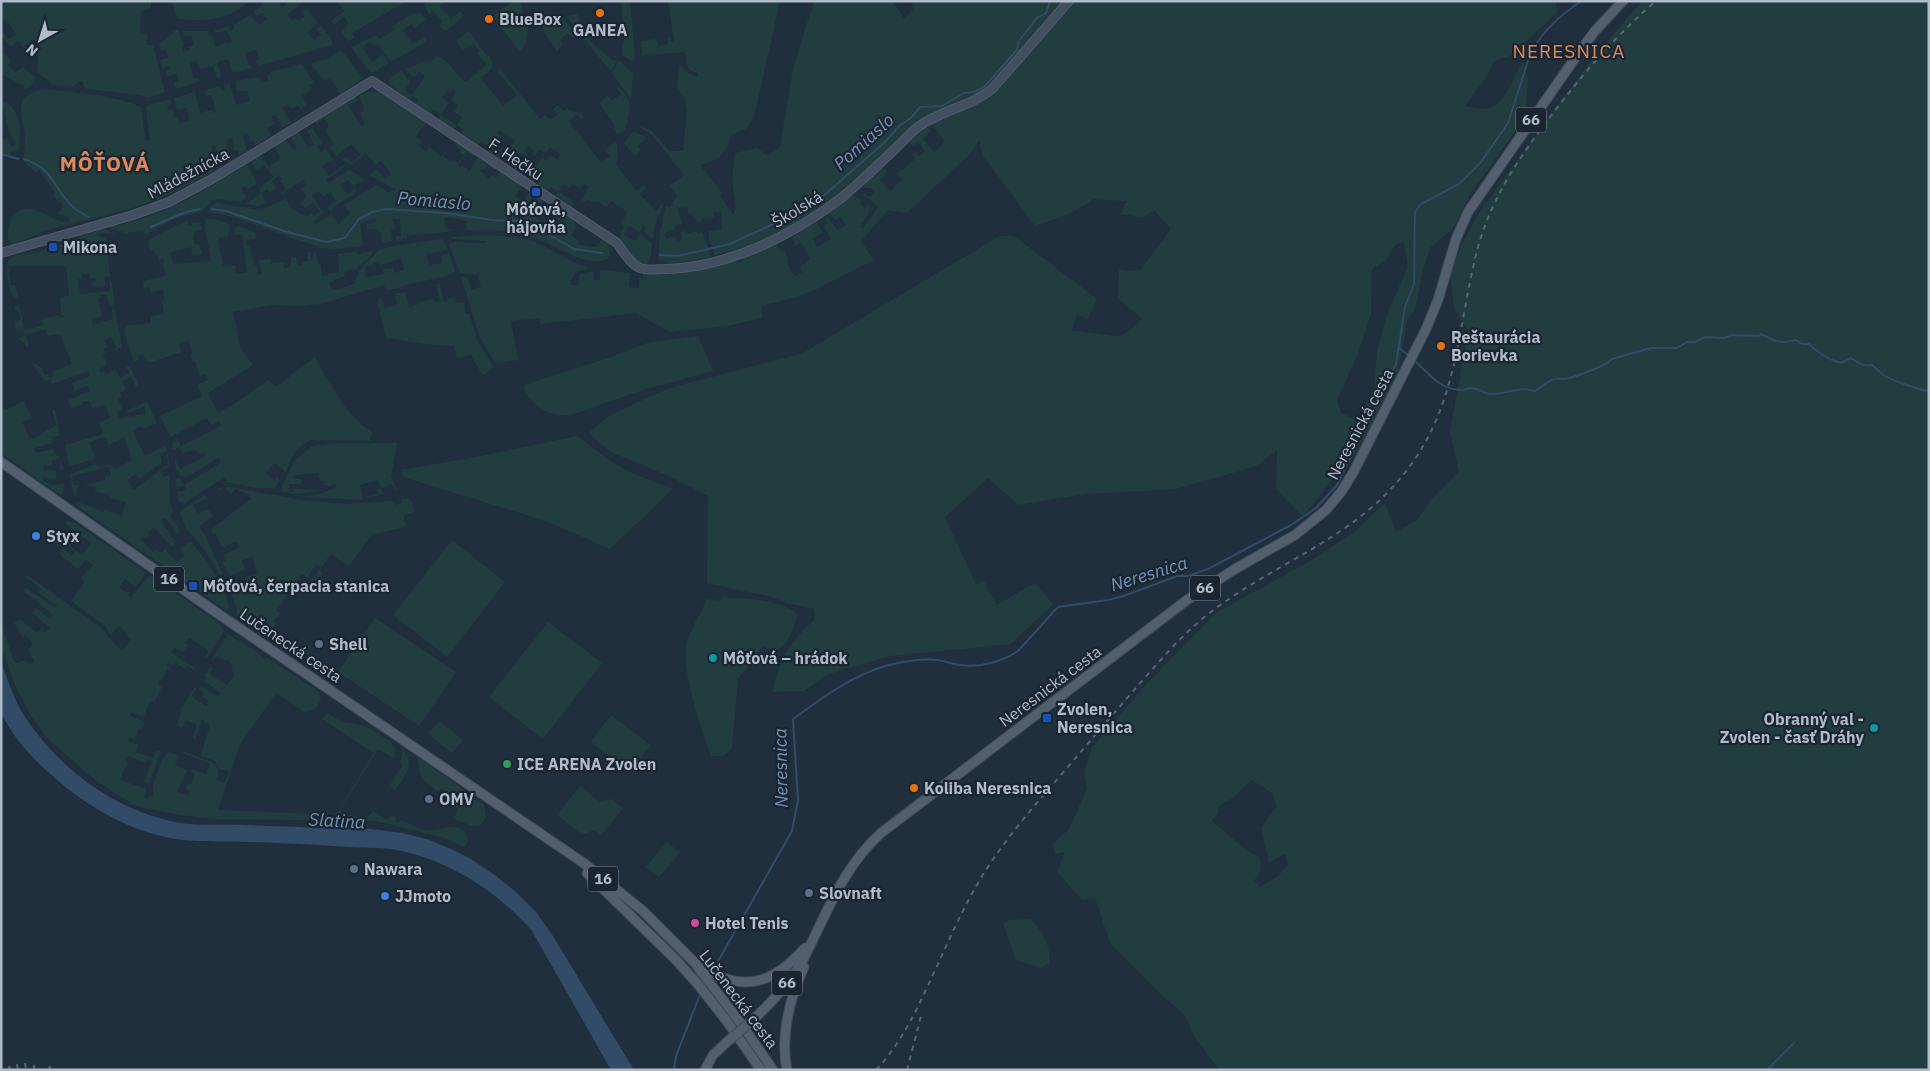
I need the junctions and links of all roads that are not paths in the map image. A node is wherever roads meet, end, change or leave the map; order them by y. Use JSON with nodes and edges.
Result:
{"nodes":[{"id":1,"x":1069,"y":1,"type":"edge"},
{"id":2,"x":1623,"y":1,"type":"edge"},
{"id":3,"x":372,"y":81,"type":"joint"},
{"id":4,"x":1,"y":253,"type":"edge"},
{"id":5,"x":640,"y":268,"type":"joint"},
{"id":6,"x":1,"y":462,"type":"edge"},
{"id":7,"x":565,"y":852,"type":"junction"},
{"id":8,"x":812,"y":940,"type":"junction"},
{"id":9,"x":702,"y":968,"type":"junction"},
{"id":10,"x":705,"y":1070,"type":"edge"},
{"id":11,"x":761,"y":1070,"type":"edge"},
{"id":12,"x":773,"y":1070,"type":"edge"},
{"id":13,"x":787,"y":1070,"type":"edge"}],
"edges":[{"from":1,"to":5,"type":"street","name":"Školská"},
{"from":2,"to":8,"type":"main road","name":"Neresnická cesta","number":"66"},
{"from":3,"to":4,"type":"street","name":"Mládežnícka"},
{"from":3,"to":5,"type":"street","name":"F. Hečku"},
{"from":6,"to":7,"type":"main road","name":"Lučenecká cesta","number":"16"},
{"from":7,"to":9,"type":"main road","name":"Lučenecká cesta","number":"16"},
{"from":7,"to":11,"type":"main road","name":"Lučenecká cesta","number":"16"},
{"from":8,"to":9,"type":"main road"},
{"from":8,"to":10,"type":"main road","number":"66","bridge":true},
{"from":8,"to":13,"type":"main road"},
{"from":9,"to":12,"type":"main road","name":"Lučenecká cesta","number":"16"}]}
